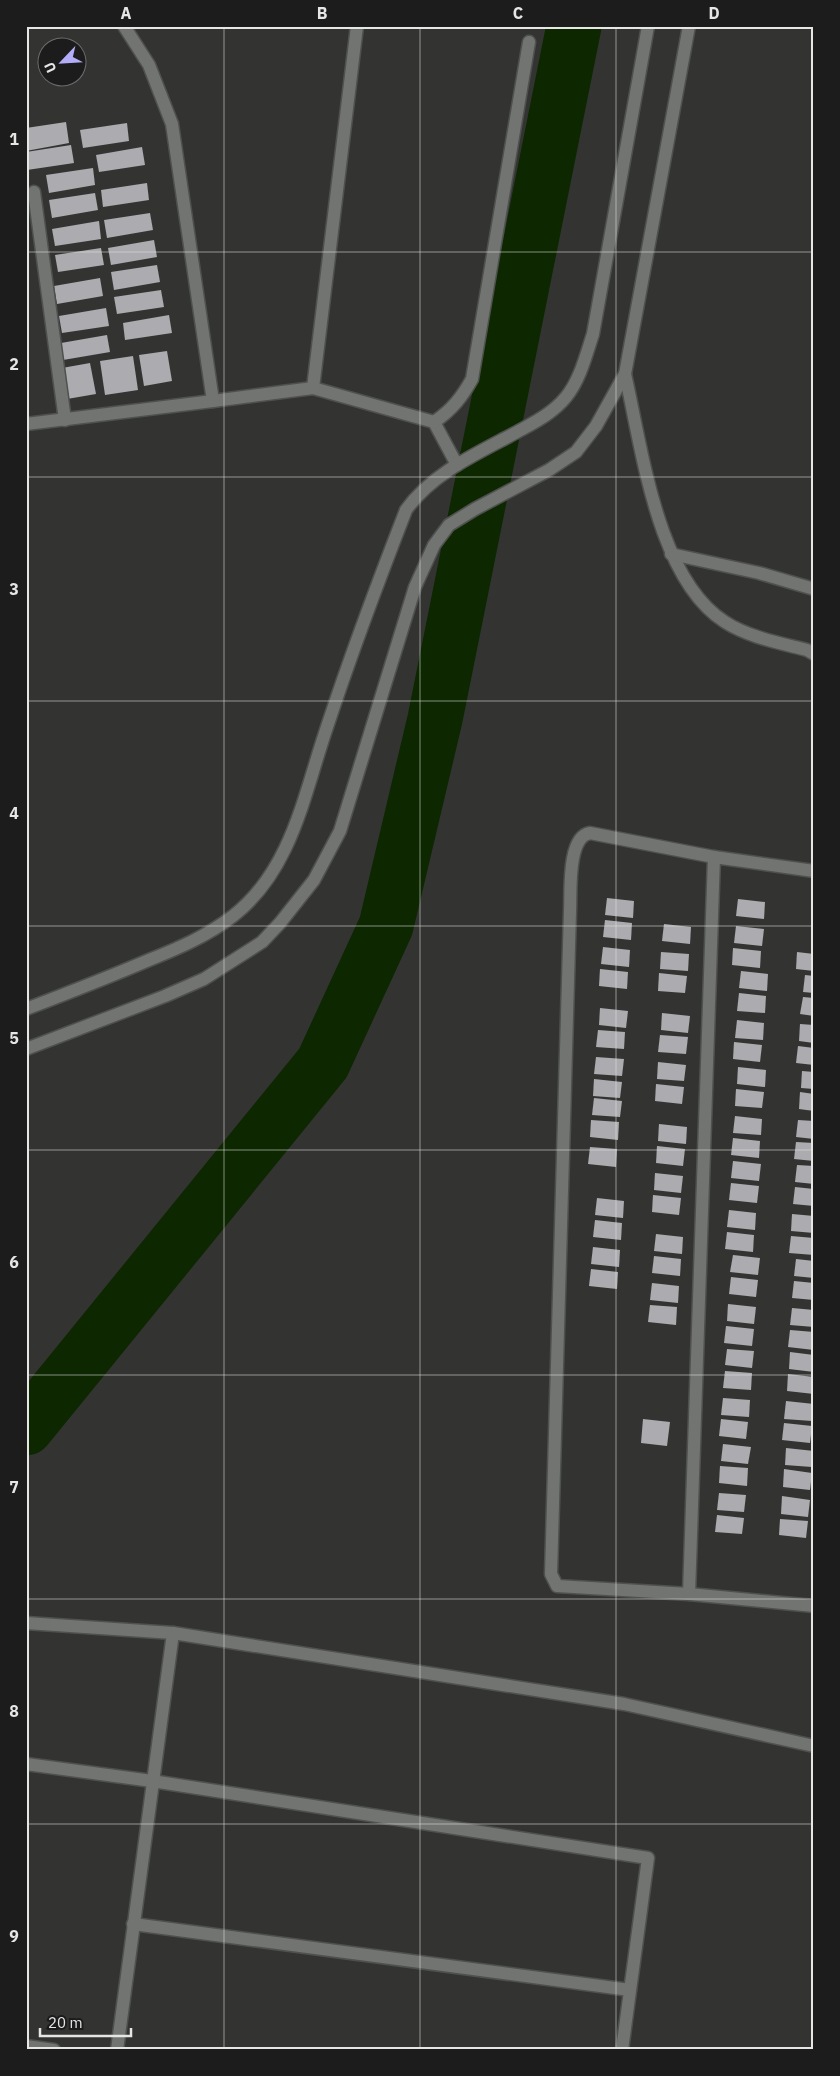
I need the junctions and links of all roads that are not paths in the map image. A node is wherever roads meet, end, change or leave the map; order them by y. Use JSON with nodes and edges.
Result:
{"nodes":[{"id":1,"x":124,"y":26,"type":"edge"},
{"id":2,"x":357,"y":26,"type":"edge"},
{"id":3,"x":648,"y":26,"type":"edge"},
{"id":4,"x":689,"y":26,"type":"edge"},
{"id":5,"x":528,"y":42,"type":"dead end"},
{"id":6,"x":34,"y":192,"type":"dead end"},
{"id":7,"x":625,"y":374,"type":"junction"},
{"id":8,"x":313,"y":388,"type":"junction"},
{"id":9,"x":213,"y":401,"type":"junction"},
{"id":10,"x":66,"y":420,"type":"junction"},
{"id":11,"x":434,"y":422,"type":"junction"},
{"id":12,"x":26,"y":424,"type":"edge"},
{"id":13,"x":457,"y":465,"type":"junction"},
{"id":14,"x":671,"y":554,"type":"junction"},
{"id":15,"x":814,"y":589,"type":"edge"},
{"id":16,"x":814,"y":654,"type":"edge"},
{"id":17,"x":714,"y":857,"type":"junction"},
{"id":18,"x":814,"y":871,"type":"edge"},
{"id":19,"x":26,"y":1009,"type":"edge"},
{"id":20,"x":26,"y":1049,"type":"edge"},
{"id":21,"x":689,"y":1594,"type":"junction"},
{"id":22,"x":814,"y":1606,"type":"edge"},
{"id":23,"x":26,"y":1623,"type":"edge"},
{"id":24,"x":173,"y":1633,"type":"junction"},
{"id":25,"x":814,"y":1746,"type":"edge"},
{"id":26,"x":26,"y":1764,"type":"edge"},
{"id":27,"x":152,"y":1781,"type":"junction"},
{"id":28,"x":133,"y":1924,"type":"junction"},
{"id":29,"x":630,"y":1990,"type":"junction"},
{"id":30,"x":26,"y":2046,"type":"edge"},
{"id":31,"x":54,"y":2050,"type":"edge"},
{"id":32,"x":117,"y":2050,"type":"edge"},
{"id":33,"x":622,"y":2050,"type":"edge"}],
"edges":[{"from":1,"to":9,"type":"street"},
{"from":2,"to":8,"type":"street"},
{"from":3,"to":13,"type":"street"},
{"from":4,"to":7,"type":"street"},
{"from":5,"to":11,"type":"street"},
{"from":6,"to":10,"type":"street"},
{"from":7,"to":14,"type":"street"},
{"from":7,"to":20,"type":"street"},
{"from":8,"to":9,"type":"street"},
{"from":8,"to":11,"type":"street"},
{"from":9,"to":10,"type":"street"},
{"from":10,"to":12,"type":"street"},
{"from":11,"to":13,"type":"street"},
{"from":13,"to":19,"type":"street"},
{"from":14,"to":15,"type":"street"},
{"from":14,"to":16,"type":"street"},
{"from":17,"to":18,"type":"street"},
{"from":17,"to":21,"type":"street"},
{"from":17,"to":21,"type":"street"},
{"from":21,"to":22,"type":"street"},
{"from":23,"to":24,"type":"street"},
{"from":24,"to":25,"type":"street"},
{"from":24,"to":27,"type":"street"},
{"from":26,"to":27,"type":"street"},
{"from":27,"to":28,"type":"street"},
{"from":27,"to":29,"type":"street"},
{"from":28,"to":29,"type":"street"},
{"from":28,"to":32,"type":"street"},
{"from":29,"to":33,"type":"street"},
{"from":30,"to":31,"type":"street"}]}
